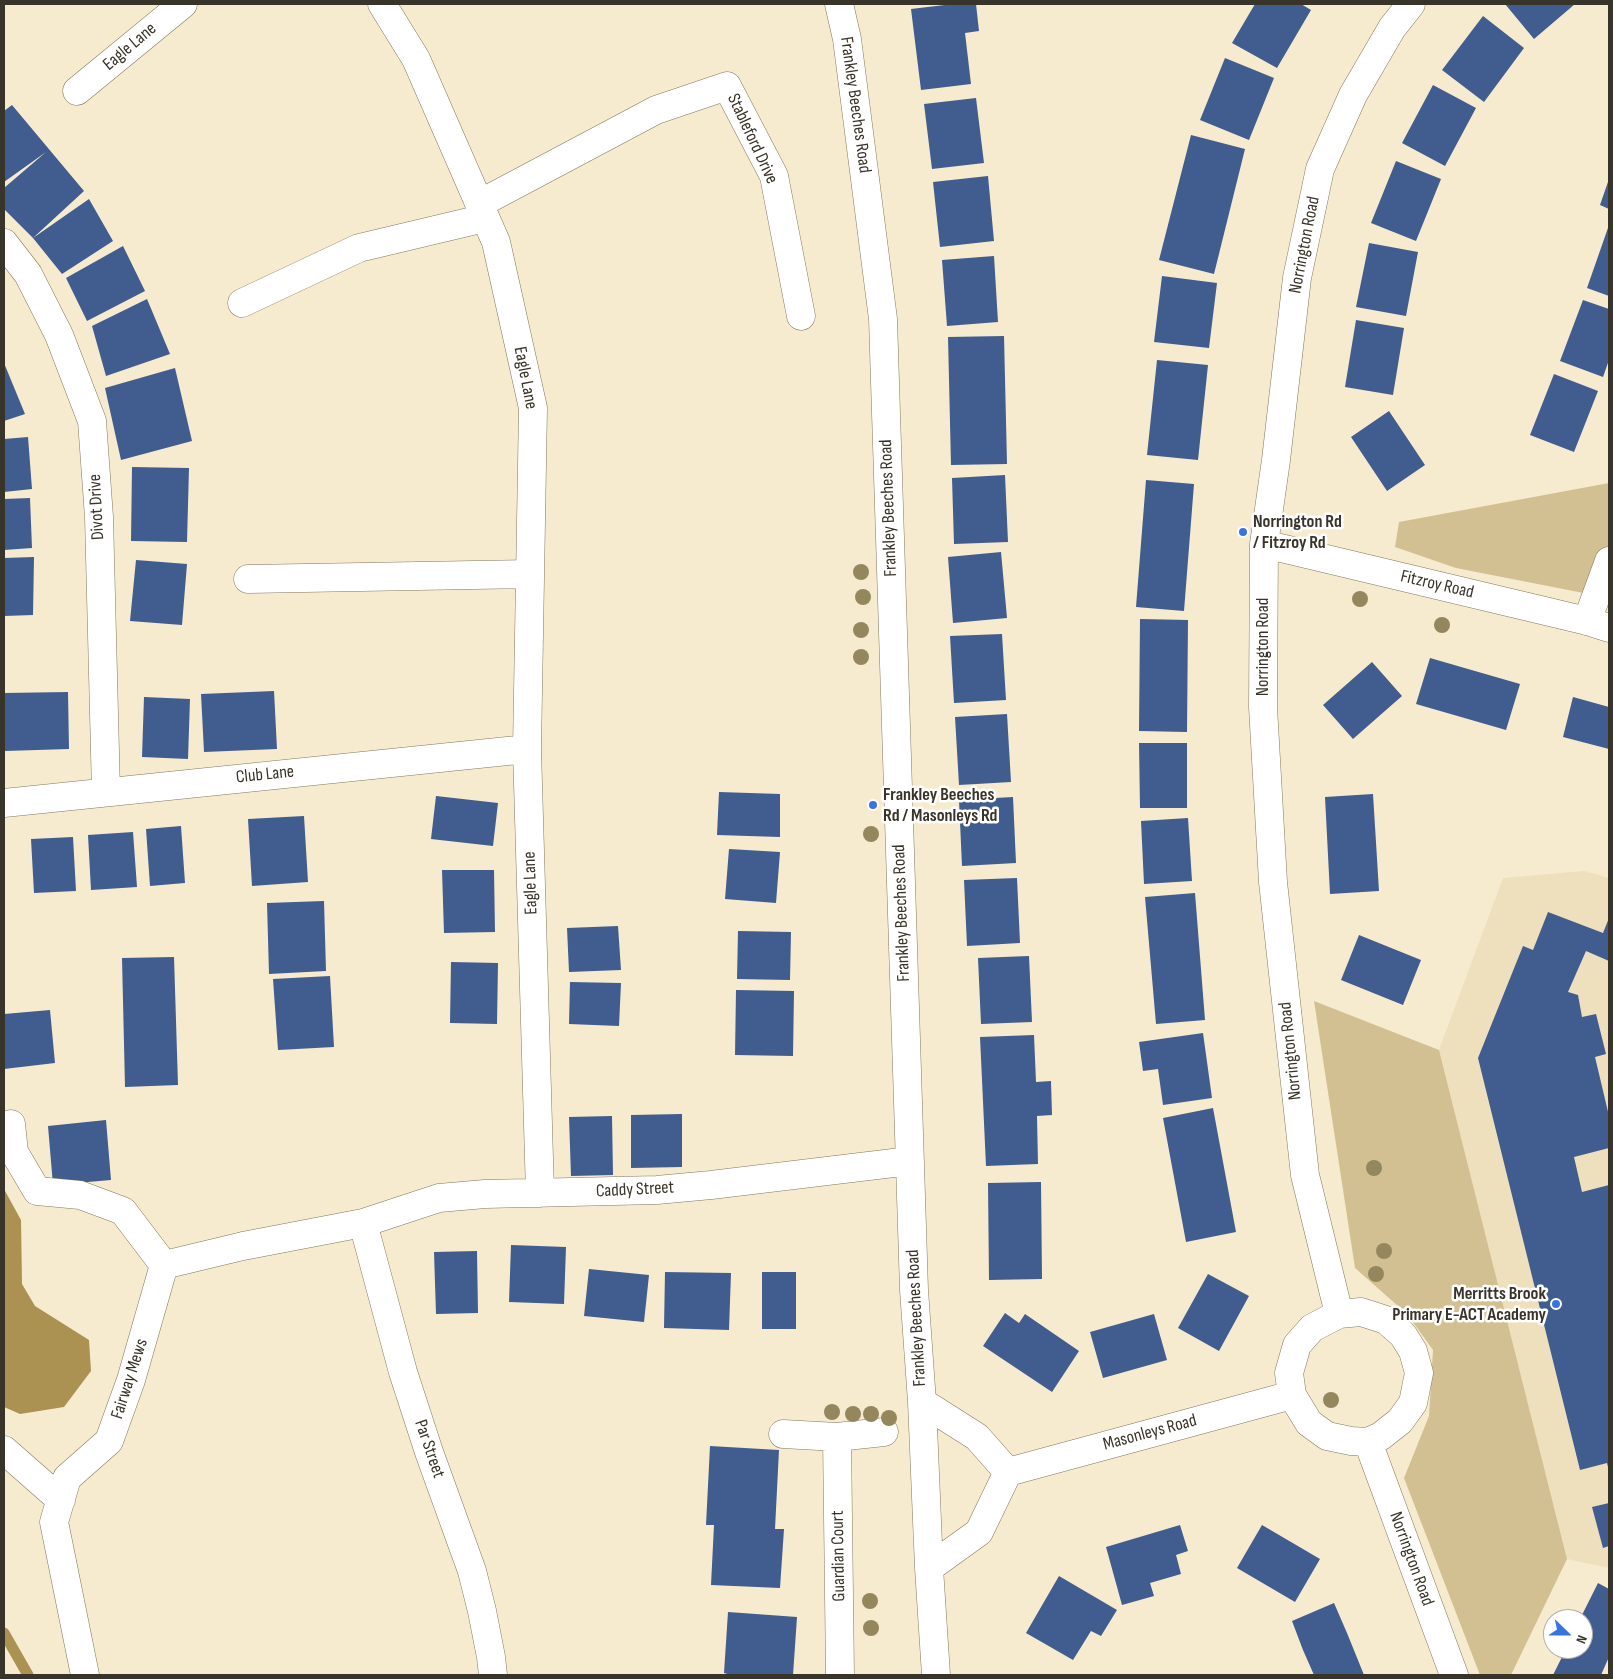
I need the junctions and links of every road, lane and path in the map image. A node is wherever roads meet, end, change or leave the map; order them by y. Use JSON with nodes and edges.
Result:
{"nodes":[{"id":1,"x":182,"y":4,"type":"edge"},
{"id":2,"x":382,"y":4,"type":"edge"},
{"id":3,"x":839,"y":4,"type":"edge"},
{"id":4,"x":1411,"y":4,"type":"edge"},
{"id":5,"x":77,"y":91,"type":"dead end"},
{"id":6,"x":482,"y":211,"type":"junction"},
{"id":7,"x":4,"y":243,"type":"edge"},
{"id":8,"x":242,"y":303,"type":"dead end"},
{"id":9,"x":801,"y":316,"type":"dead end"},
{"id":10,"x":1264,"y":544,"type":"junction"},
{"id":11,"x":1609,"y":561,"type":"edge"},
{"id":12,"x":530,"y":574,"type":"junction"},
{"id":13,"x":248,"y":579,"type":"dead end"},
{"id":14,"x":1598,"y":624,"type":"edge"},
{"id":15,"x":527,"y":749,"type":"junction"},
{"id":16,"x":106,"y":792,"type":"junction"},
{"id":17,"x":4,"y":803,"type":"edge"},
{"id":18,"x":4,"y":1125,"type":"edge"},
{"id":19,"x":910,"y":1161,"type":"junction"},
{"id":20,"x":540,"y":1193,"type":"junction"},
{"id":21,"x":363,"y":1223,"type":"junction"},
{"id":22,"x":164,"y":1265,"type":"junction"},
{"id":23,"x":1339,"y":1314,"type":"junction"},
{"id":24,"x":1292,"y":1395,"type":"junction"},
{"id":25,"x":922,"y":1402,"type":"junction"},
{"id":26,"x":884,"y":1432,"type":"dead end"},
{"id":27,"x":783,"y":1434,"type":"dead end"},
{"id":28,"x":837,"y":1437,"type":"junction"},
{"id":29,"x":1368,"y":1442,"type":"junction"},
{"id":30,"x":4,"y":1450,"type":"edge"},
{"id":31,"x":1008,"y":1472,"type":"junction"},
{"id":32,"x":61,"y":1500,"type":"junction"},
{"id":33,"x":929,"y":1568,"type":"junction"},
{"id":34,"x":85,"y":1675,"type":"edge"},
{"id":35,"x":493,"y":1675,"type":"edge"},
{"id":36,"x":840,"y":1675,"type":"edge"},
{"id":37,"x":936,"y":1675,"type":"edge"},
{"id":38,"x":1454,"y":1675,"type":"edge"}],
"edges":[{"from":1,"to":5,"type":"street","name":"Eagle Lane"},
{"from":2,"to":6,"type":"street","name":"Eagle Lane"},
{"from":3,"to":19,"type":"street","name":"Frankley Beeches Road"},
{"from":4,"to":10,"type":"street","name":"Norrington Road"},
{"from":6,"to":8,"type":"street"},
{"from":6,"to":9,"type":"street","name":"Stableford Drive"},
{"from":6,"to":12,"type":"street","name":"Eagle Lane"},
{"from":7,"to":16,"type":"street","name":"Divot Drive"},
{"from":10,"to":14,"type":"street","name":"Fitzroy Road"},
{"from":10,"to":23,"type":"street","name":"Norrington Road"},
{"from":11,"to":14,"type":"street"},
{"from":12,"to":13,"type":"street"},
{"from":12,"to":15,"type":"street","name":"Eagle Lane"},
{"from":15,"to":16,"type":"street","name":"Club Lane"},
{"from":15,"to":20,"type":"street","name":"Eagle Lane"},
{"from":16,"to":17,"type":"street","name":"Club Lane"},
{"from":18,"to":22,"type":"street"},
{"from":19,"to":20,"type":"street","name":"Caddy Street"},
{"from":19,"to":25,"type":"street","name":"Frankley Beeches Road"},
{"from":20,"to":21,"type":"street","name":"Caddy Street"},
{"from":21,"to":22,"type":"street"},
{"from":21,"to":35,"type":"street","name":"Par Street"},
{"from":22,"to":32,"type":"street","name":"Fairway Mews"},
{"from":23,"to":24,"type":"street"},
{"from":23,"to":29,"type":"street"},
{"from":24,"to":29,"type":"street"},
{"from":24,"to":31,"type":"street","name":"Masonleys Road"},
{"from":25,"to":31,"type":"street"},
{"from":25,"to":33,"type":"street","name":"Frankley Beeches Road"},
{"from":26,"to":28,"type":"street"},
{"from":27,"to":28,"type":"street"},
{"from":28,"to":36,"type":"street","name":"Guardian Court"},
{"from":29,"to":38,"type":"street","name":"Norrington Road"},
{"from":30,"to":32,"type":"street"},
{"from":31,"to":33,"type":"street"},
{"from":32,"to":34,"type":"street","name":"Fairway Mews"},
{"from":33,"to":37,"type":"street","name":"Frankley Beeches Road"}]}
